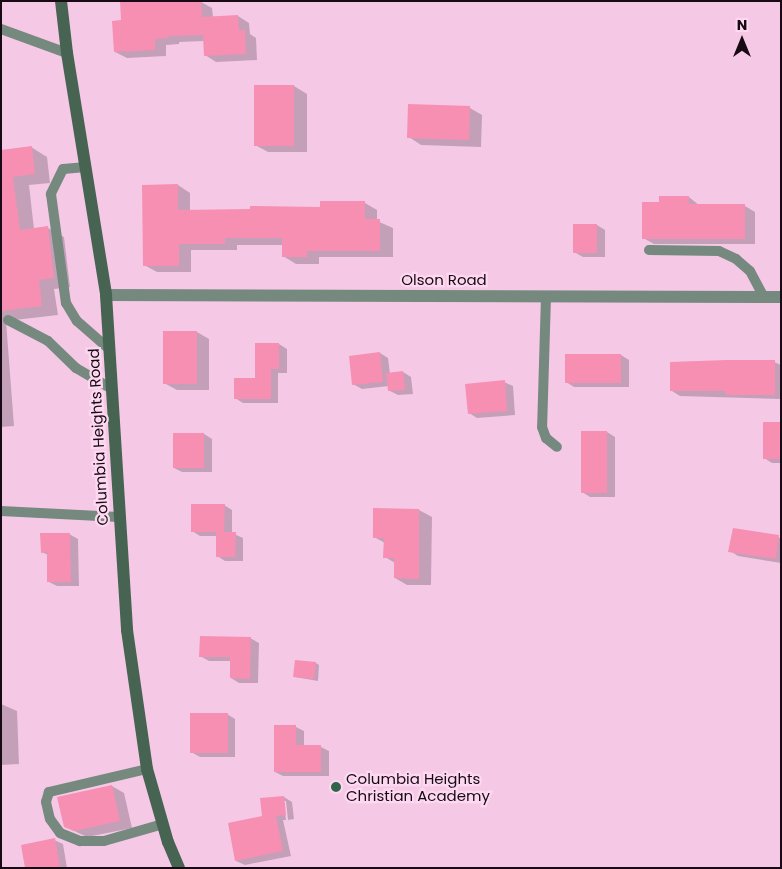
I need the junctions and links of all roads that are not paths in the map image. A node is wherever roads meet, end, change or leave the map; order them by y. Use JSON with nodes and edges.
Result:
{"nodes":[{"id":1,"x":61,"y":1,"type":"edge"},
{"id":2,"x":1,"y":29,"type":"edge"},
{"id":3,"x":67,"y":53,"type":"junction"},
{"id":4,"x":86,"y":167,"type":"junction"},
{"id":5,"x":649,"y":250,"type":"dead end"},
{"id":6,"x":106,"y":295,"type":"junction"},
{"id":7,"x":546,"y":296,"type":"junction"},
{"id":8,"x":764,"y":297,"type":"junction"},
{"id":9,"x":781,"y":297,"type":"edge"},
{"id":10,"x":8,"y":320,"type":"dead end"},
{"id":11,"x":109,"y":349,"type":"junction"},
{"id":12,"x":112,"y":390,"type":"junction"},
{"id":13,"x":557,"y":448,"type":"dead end"},
{"id":14,"x":1,"y":511,"type":"edge"},
{"id":15,"x":119,"y":517,"type":"junction"},
{"id":16,"x":147,"y":769,"type":"junction"},
{"id":17,"x":163,"y":824,"type":"junction"},
{"id":18,"x":179,"y":868,"type":"edge"}],
"edges":[{"from":1,"to":3,"type":"street","name":"Columbia Heights Road"},
{"from":2,"to":3,"type":"lane"},
{"from":3,"to":4,"type":"street","name":"Columbia Heights Road"},
{"from":4,"to":6,"type":"street","name":"Columbia Heights Road"},
{"from":4,"to":11,"type":"lane"},
{"from":5,"to":8,"type":"lane"},
{"from":6,"to":7,"type":"street","name":"Olson Road"},
{"from":6,"to":11,"type":"street","name":"Columbia Heights Road"},
{"from":7,"to":8,"type":"street","name":"Olson Road"},
{"from":7,"to":13,"type":"lane"},
{"from":8,"to":9,"type":"street","name":"Olson Road"},
{"from":10,"to":12,"type":"lane"},
{"from":11,"to":12,"type":"street","name":"Columbia Heights Road"},
{"from":12,"to":15,"type":"street","name":"Columbia Heights Road"},
{"from":14,"to":15,"type":"lane"},
{"from":15,"to":16,"type":"street","name":"Columbia Heights Road"},
{"from":16,"to":17,"type":"street","name":"Columbia Heights Road"},
{"from":16,"to":17,"type":"lane"},
{"from":17,"to":18,"type":"street","name":"Columbia Heights Road"}]}
